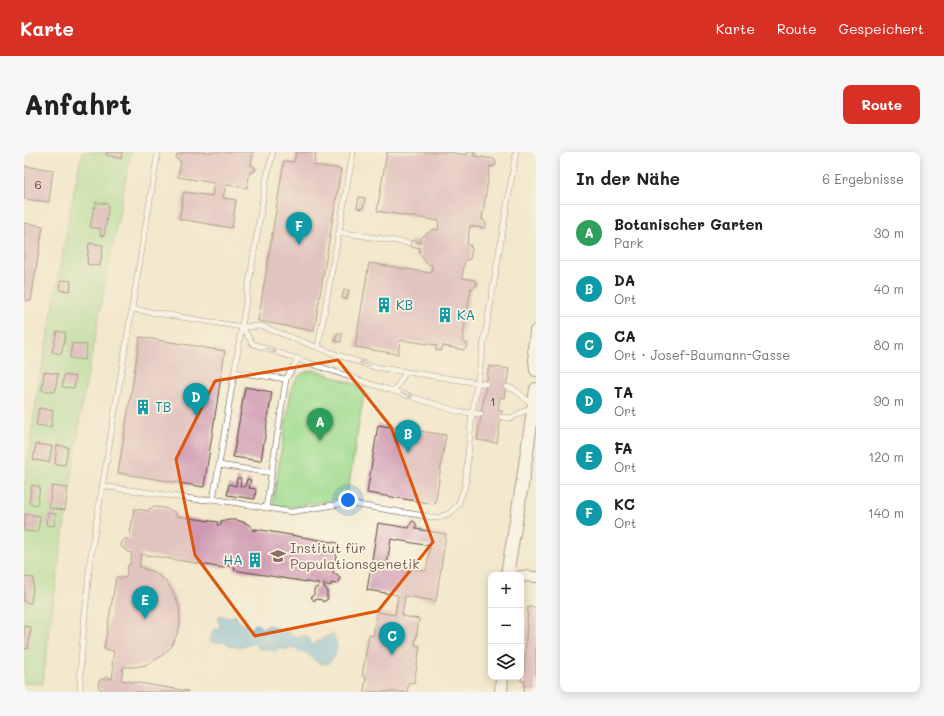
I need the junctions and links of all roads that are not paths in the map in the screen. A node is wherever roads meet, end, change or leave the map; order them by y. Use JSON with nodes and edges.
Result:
{"nodes":[{"id":1,"x":158,"y":152,"type":"edge"},
{"id":2,"x":273,"y":152,"type":"edge"},
{"id":3,"x":353,"y":152,"type":"edge"},
{"id":4,"x":516,"y":152,"type":"edge"},
{"id":5,"x":339,"y":232,"type":"junction"},
{"id":6,"x":408,"y":243,"type":"dead end"},
{"id":7,"x":132,"y":309,"type":"junction"},
{"id":8,"x":242,"y":327,"type":"junction"},
{"id":9,"x":536,"y":331,"type":"edge"},
{"id":10,"x":318,"y":347,"type":"junction"},
{"id":11,"x":298,"y":359,"type":"junction"},
{"id":12,"x":536,"y":370,"type":"edge"},
{"id":13,"x":234,"y":372,"type":"junction"},
{"id":14,"x":406,"y":372,"type":"junction"},
{"id":15,"x":286,"y":379,"type":"junction"},
{"id":16,"x":477,"y":383,"type":"junction"},
{"id":17,"x":486,"y":384,"type":"dead end"},
{"id":18,"x":506,"y":387,"type":"dead end"},
{"id":19,"x":536,"y":389,"type":"edge"},
{"id":20,"x":394,"y":391,"type":"junction"},
{"id":21,"x":535,"y":406,"type":"edge"},
{"id":22,"x":472,"y":413,"type":"junction"},
{"id":23,"x":481,"y":414,"type":"dead end"},
{"id":24,"x":501,"y":417,"type":"dead end"},
{"id":25,"x":219,"y":465,"type":"junction"},
{"id":26,"x":272,"y":473,"type":"junction"},
{"id":27,"x":102,"y":486,"type":"junction"},
{"id":28,"x":213,"y":500,"type":"junction"},
{"id":29,"x":266,"y":508,"type":"junction"},
{"id":30,"x":508,"y":572,"type":"edge"},
{"id":31,"x":524,"y":576,"type":"edge"},
{"id":32,"x":536,"y":577,"type":"edge"},
{"id":33,"x":502,"y":680,"type":"edge"},
{"id":34,"x":80,"y":692,"type":"edge"},
{"id":35,"x":502,"y":692,"type":"edge"}],
"edges":[{"from":1,"to":7,"type":"lane"},
{"from":2,"to":8,"type":"lane"},
{"from":3,"to":5,"type":"lane"},
{"from":4,"to":16,"type":"lane"},
{"from":5,"to":6,"type":"lane"},
{"from":5,"to":10,"type":"lane"},
{"from":7,"to":8,"type":"lane"},
{"from":7,"to":27,"type":"lane"},
{"from":8,"to":10,"type":"lane"},
{"from":8,"to":11,"type":"lane","one_way":true},
{"from":8,"to":13,"type":"lane"},
{"from":9,"to":12,"type":"street"},
{"from":14,"to":10,"type":"lane","one_way":true},
{"from":11,"to":15,"type":"lane"},
{"from":11,"to":20,"type":"lane"},
{"from":13,"to":15,"type":"lane"},
{"from":13,"to":25,"type":"lane"},
{"from":14,"to":16,"type":"lane"},
{"from":14,"to":20,"type":"lane"},
{"from":15,"to":26,"type":"lane"},
{"from":16,"to":17,"type":"lane"},
{"from":16,"to":22,"type":"lane"},
{"from":18,"to":21,"type":"lane"},
{"from":19,"to":21,"type":"street"},
{"from":20,"to":22,"type":"lane","one_way":true},
{"from":21,"to":24,"type":"lane"},
{"from":21,"to":30,"type":"street"},
{"from":22,"to":23,"type":"lane"},
{"from":22,"to":29,"type":"lane"},
{"from":25,"to":26,"type":"lane"},
{"from":25,"to":28,"type":"lane"},
{"from":26,"to":29,"type":"lane"},
{"from":27,"to":28,"type":"lane"},
{"from":27,"to":34,"type":"lane"},
{"from":28,"to":29,"type":"lane"},
{"from":31,"to":32,"type":"street"},
{"from":33,"to":35,"type":"street"}]}
